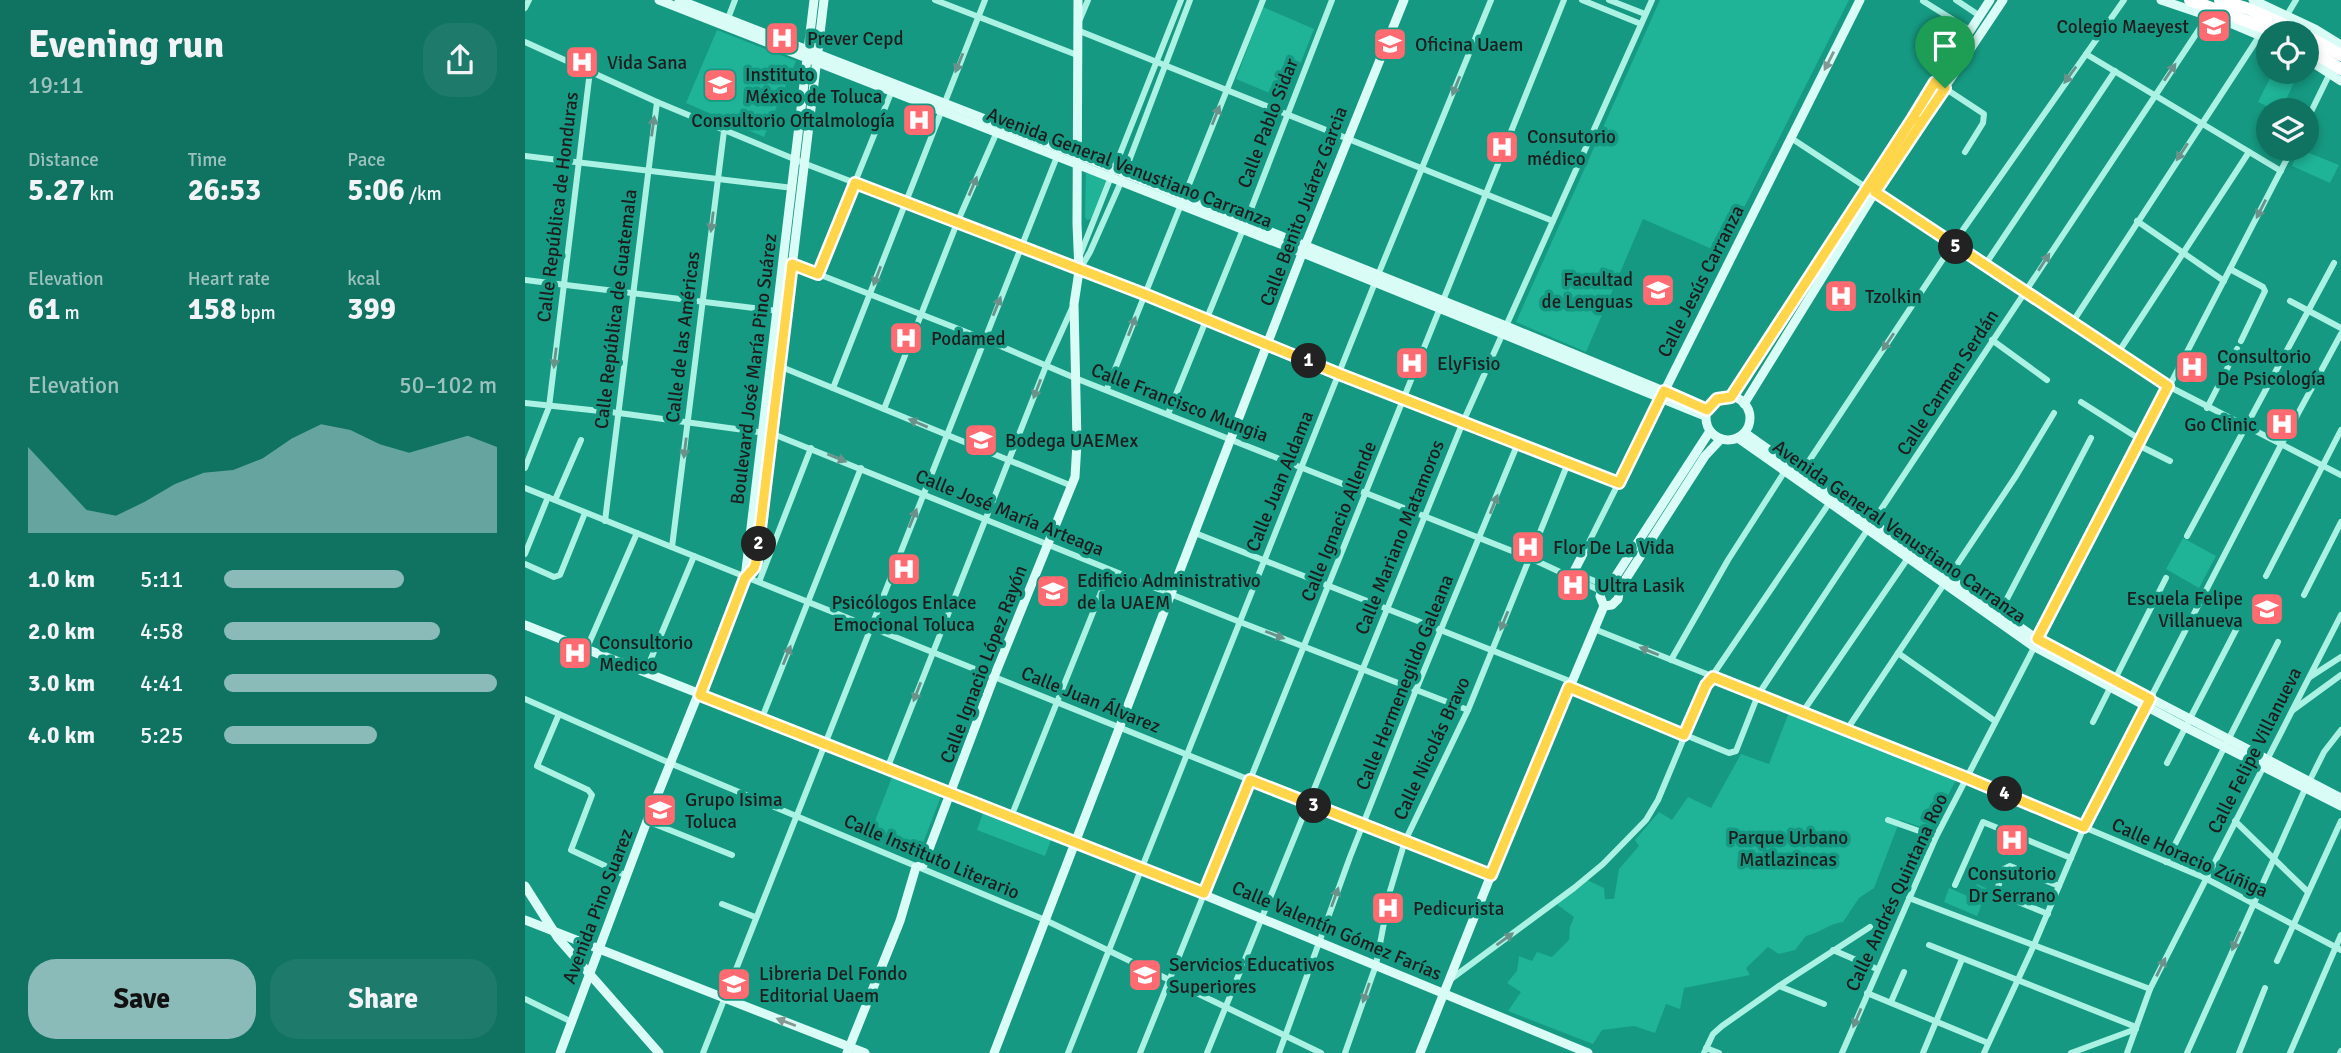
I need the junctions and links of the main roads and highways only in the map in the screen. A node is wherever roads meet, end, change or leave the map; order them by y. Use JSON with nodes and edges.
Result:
{"nodes":[{"id":1,"x":679,"y":0,"type":"edge"},
{"id":2,"x":814,"y":0,"type":"edge"},
{"id":3,"x":824,"y":0,"type":"edge"},
{"id":4,"x":1078,"y":0,"type":"edge"},
{"id":5,"x":1404,"y":0,"type":"edge"},
{"id":6,"x":1860,"y":0,"type":"edge"},
{"id":7,"x":1990,"y":0,"type":"edge"},
{"id":8,"x":2003,"y":0,"type":"edge"},
{"id":9,"x":2161,"y":0,"type":"edge"},
{"id":10,"x":2190,"y":0,"type":"edge"},
{"id":11,"x":2220,"y":0,"type":"edge"},
{"id":12,"x":2253,"y":0,"type":"edge"},
{"id":13,"x":664,"y":1,"type":"edge"},
{"id":14,"x":2276,"y":21,"type":"edge"},
{"id":15,"x":726,"y":23,"type":"junction"},
{"id":16,"x":2256,"y":23,"type":"edge"},
{"id":17,"x":2256,"y":34,"type":"edge"},
{"id":18,"x":2319,"y":43,"type":"edge"},
{"id":19,"x":2341,"y":45,"type":"edge"},
{"id":20,"x":2341,"y":55,"type":"edge"},
{"id":21,"x":812,"y":57,"type":"junction"},
{"id":22,"x":2319,"y":58,"type":"edge"},
{"id":23,"x":2319,"y":64,"type":"edge"},
{"id":24,"x":2336,"y":71,"type":"edge"},
{"id":25,"x":2341,"y":81,"type":"edge"},
{"id":26,"x":941,"y":108,"type":"junction"},
{"id":27,"x":1917,"y":121,"type":"junction"},
{"id":28,"x":1058,"y":153,"type":"junction"},
{"id":29,"x":800,"y":161,"type":"junction"},
{"id":30,"x":1078,"y":161,"type":"junction"},
{"id":31,"x":1871,"y":190,"type":"junction"},
{"id":32,"x":1304,"y":249,"type":"junction"},
{"id":33,"x":788,"y":262,"type":"junction"},
{"id":34,"x":1662,"y":394,"type":"junction"},
{"id":35,"x":1731,"y":397,"type":"junction"},
{"id":36,"x":1744,"y":404,"type":"junction"},
{"id":37,"x":1706,"y":413,"type":"junction"},
{"id":38,"x":1710,"y":431,"type":"junction"},
{"id":39,"x":768,"y":433,"type":"junction"},
{"id":40,"x":1742,"y":435,"type":"junction"},
{"id":41,"x":1721,"y":439,"type":"junction"},
{"id":42,"x":751,"y":516,"type":"junction"},
{"id":43,"x":762,"y":518,"type":"junction"},
{"id":44,"x":1870,"y":527,"type":"junction"},
{"id":45,"x":1583,"y":554,"type":"road end"},
{"id":46,"x":1570,"y":574,"type":"road end"},
{"id":47,"x":745,"y":578,"type":"junction"},
{"id":48,"x":1947,"y":580,"type":"junction"},
{"id":49,"x":1609,"y":587,"type":"junction"},
{"id":50,"x":1604,"y":606,"type":"junction"},
{"id":51,"x":525,"y":625,"type":"edge"},
{"id":52,"x":700,"y":695,"type":"junction"},
{"id":53,"x":2307,"y":786,"type":"junction"},
{"id":54,"x":951,"y":794,"type":"junction"},
{"id":55,"x":2341,"y":798,"type":"edge"},
{"id":56,"x":2341,"y":806,"type":"edge"},
{"id":57,"x":1076,"y":842,"type":"junction"},
{"id":58,"x":525,"y":886,"type":"edge"},
{"id":59,"x":525,"y":920,"type":"edge"},
{"id":60,"x":552,"y":931,"type":"junction"},
{"id":61,"x":600,"y":950,"type":"junction"},
{"id":62,"x":590,"y":977,"type":"junction"},
{"id":63,"x":1444,"y":994,"type":"junction"},
{"id":64,"x":848,"y":1050,"type":"edge"},
{"id":65,"x":560,"y":1053,"type":"edge"},
{"id":66,"x":659,"y":1053,"type":"edge"},
{"id":67,"x":865,"y":1053,"type":"edge"},
{"id":68,"x":994,"y":1053,"type":"edge"},
{"id":69,"x":1420,"y":1053,"type":"edge"},
{"id":70,"x":1588,"y":1053,"type":"edge"}],
"edges":[{"from":1,"to":15,"type":"main road","name":"Avenida General Venustiano Carranza"},
{"from":2,"to":21,"type":"main road","name":"Boulevard José María Pino Suárez"},
{"from":3,"to":21,"type":"main road","name":"Boulevard José María Pino Suárez"},
{"from":4,"to":30,"type":"main road","name":"Calle Ignacio López Rayón"},
{"from":5,"to":32,"type":"main road","name":"Calle Benito Juárez Garcia"},
{"from":6,"to":34,"type":"main road","name":"Calle Jesús Carranza","one_way":true},
{"from":7,"to":27,"type":"main road"},
{"from":8,"to":27,"type":"main road"},
{"from":9,"to":17,"type":"main road"},
{"from":10,"to":16,"type":"highway"},
{"from":11,"to":14,"type":"highway"},
{"from":12,"to":19,"type":"main road"},
{"from":13,"to":15,"type":"main road","name":"Avenida General Venustiano Carranza"},
{"from":15,"to":21,"type":"main road","name":"Avenida General Venustiano Carranza"},
{"from":18,"to":20,"type":"highway"},
{"from":21,"to":26,"type":"main road","name":"Avenida General Venustiano Carranza"},
{"from":21,"to":26,"type":"main road","name":"Avenida General Venustiano Carranza"},
{"from":21,"to":29,"type":"main road","name":"Boulevard José María Pino Suárez"},
{"from":22,"to":24,"type":"highway"},
{"from":23,"to":24,"type":"main road"},
{"from":24,"to":25,"type":"main road"},
{"from":26,"to":28,"type":"main road","name":"Avenida General Venustiano Carranza"},
{"from":26,"to":28,"type":"main road","name":"Avenida General Venustiano Carranza"},
{"from":27,"to":31,"type":"main road"},
{"from":28,"to":30,"type":"main road","name":"Avenida General Venustiano Carranza"},
{"from":29,"to":33,"type":"main road","name":"Boulevard José María Pino Suárez"},
{"from":29,"to":33,"type":"main road","name":"Boulevard José María Pino Suárez"},
{"from":30,"to":32,"type":"main road","name":"Avenida General Venustiano Carranza"},
{"from":30,"to":54,"type":"main road","name":"Calle Ignacio López Rayón"},
{"from":31,"to":35,"type":"main road"},
{"from":31,"to":36,"type":"main road"},
{"from":32,"to":34,"type":"main road","name":"Avenida General Venustiano Carranza"},
{"from":32,"to":57,"type":"main road","name":"Calle Benito Juárez Garcia"},
{"from":33,"to":39,"type":"main road","name":"Boulevard José María Pino Suárez"},
{"from":34,"to":37,"type":"main road","name":"Avenida General Venustiano Carranza"},
{"from":35,"to":36,"type":"main road"},
{"from":35,"to":37,"type":"main road"},
{"from":36,"to":40,"type":"main road"},
{"from":37,"to":38,"type":"main road"},
{"from":38,"to":41,"type":"main road"},
{"from":38,"to":49,"type":"main road"},
{"from":39,"to":42,"type":"main road","name":"Boulevard José María Pino Suárez"},
{"from":39,"to":43,"type":"main road","name":"Boulevard José María Pino Suárez"},
{"from":40,"to":41,"type":"main road"},
{"from":40,"to":44,"type":"main road","name":"Avenida General Venustiano Carranza"},
{"from":40,"to":44,"type":"main road","name":"Avenida General Venustiano Carranza"},
{"from":41,"to":49,"type":"main road"},
{"from":42,"to":43,"type":"main road"},
{"from":42,"to":47,"type":"main road","name":"Boulevard José María Pino Suárez"},
{"from":43,"to":47,"type":"main road","name":"Boulevard José María Pino Suárez"},
{"from":44,"to":48,"type":"main road","name":"Avenida General Venustiano Carranza"},
{"from":44,"to":48,"type":"main road","name":"Avenida General Venustiano Carranza"},
{"from":45,"to":46,"type":"main road","name":"Calle Jesús Carranza"},
{"from":47,"to":52,"type":"main road","name":"Avenida Pino Suarez"},
{"from":48,"to":53,"type":"main road","name":"Avenida General Venustiano Carranza"},
{"from":49,"to":50,"type":"main road"},
{"from":49,"to":50,"type":"main road"},
{"from":50,"to":63,"type":"main road"},
{"from":51,"to":52,"type":"main road","name":"Calle Valentín Gómez Farías"},
{"from":52,"to":54,"type":"main road","name":"Calle Valentín Gómez Farías"},
{"from":52,"to":61,"type":"main road","name":"Avenida Pino Suarez"},
{"from":53,"to":55,"type":"main road","name":"Avenida General Venustiano Carranza"},
{"from":53,"to":56,"type":"main road","name":"Avenida General Venustiano Carranza"},
{"from":54,"to":57,"type":"main road","name":"Calle Valentín Gómez Farías"},
{"from":54,"to":64,"type":"main road","name":"Calle Ignacio López Rayón"},
{"from":57,"to":63,"type":"main road","name":"Calle Valentín Gómez Farías"},
{"from":57,"to":68,"type":"main road","name":"Calle Benito Juárez Garcia"},
{"from":58,"to":60,"type":"main road"},
{"from":59,"to":60,"type":"main road"},
{"from":60,"to":61,"type":"main road"},
{"from":60,"to":62,"type":"main road"},
{"from":61,"to":62,"type":"main road","name":"Avenida Pino Suarez"},
{"from":64,"to":61,"type":"main road","one_way":true},
{"from":62,"to":65,"type":"main road","name":"Avenida Pino Suarez"},
{"from":62,"to":66,"type":"main road"},
{"from":63,"to":69,"type":"main road"},
{"from":63,"to":70,"type":"main road","name":"Calle Valentín Gómez Farías"},
{"from":64,"to":67,"type":"main road"}]}
